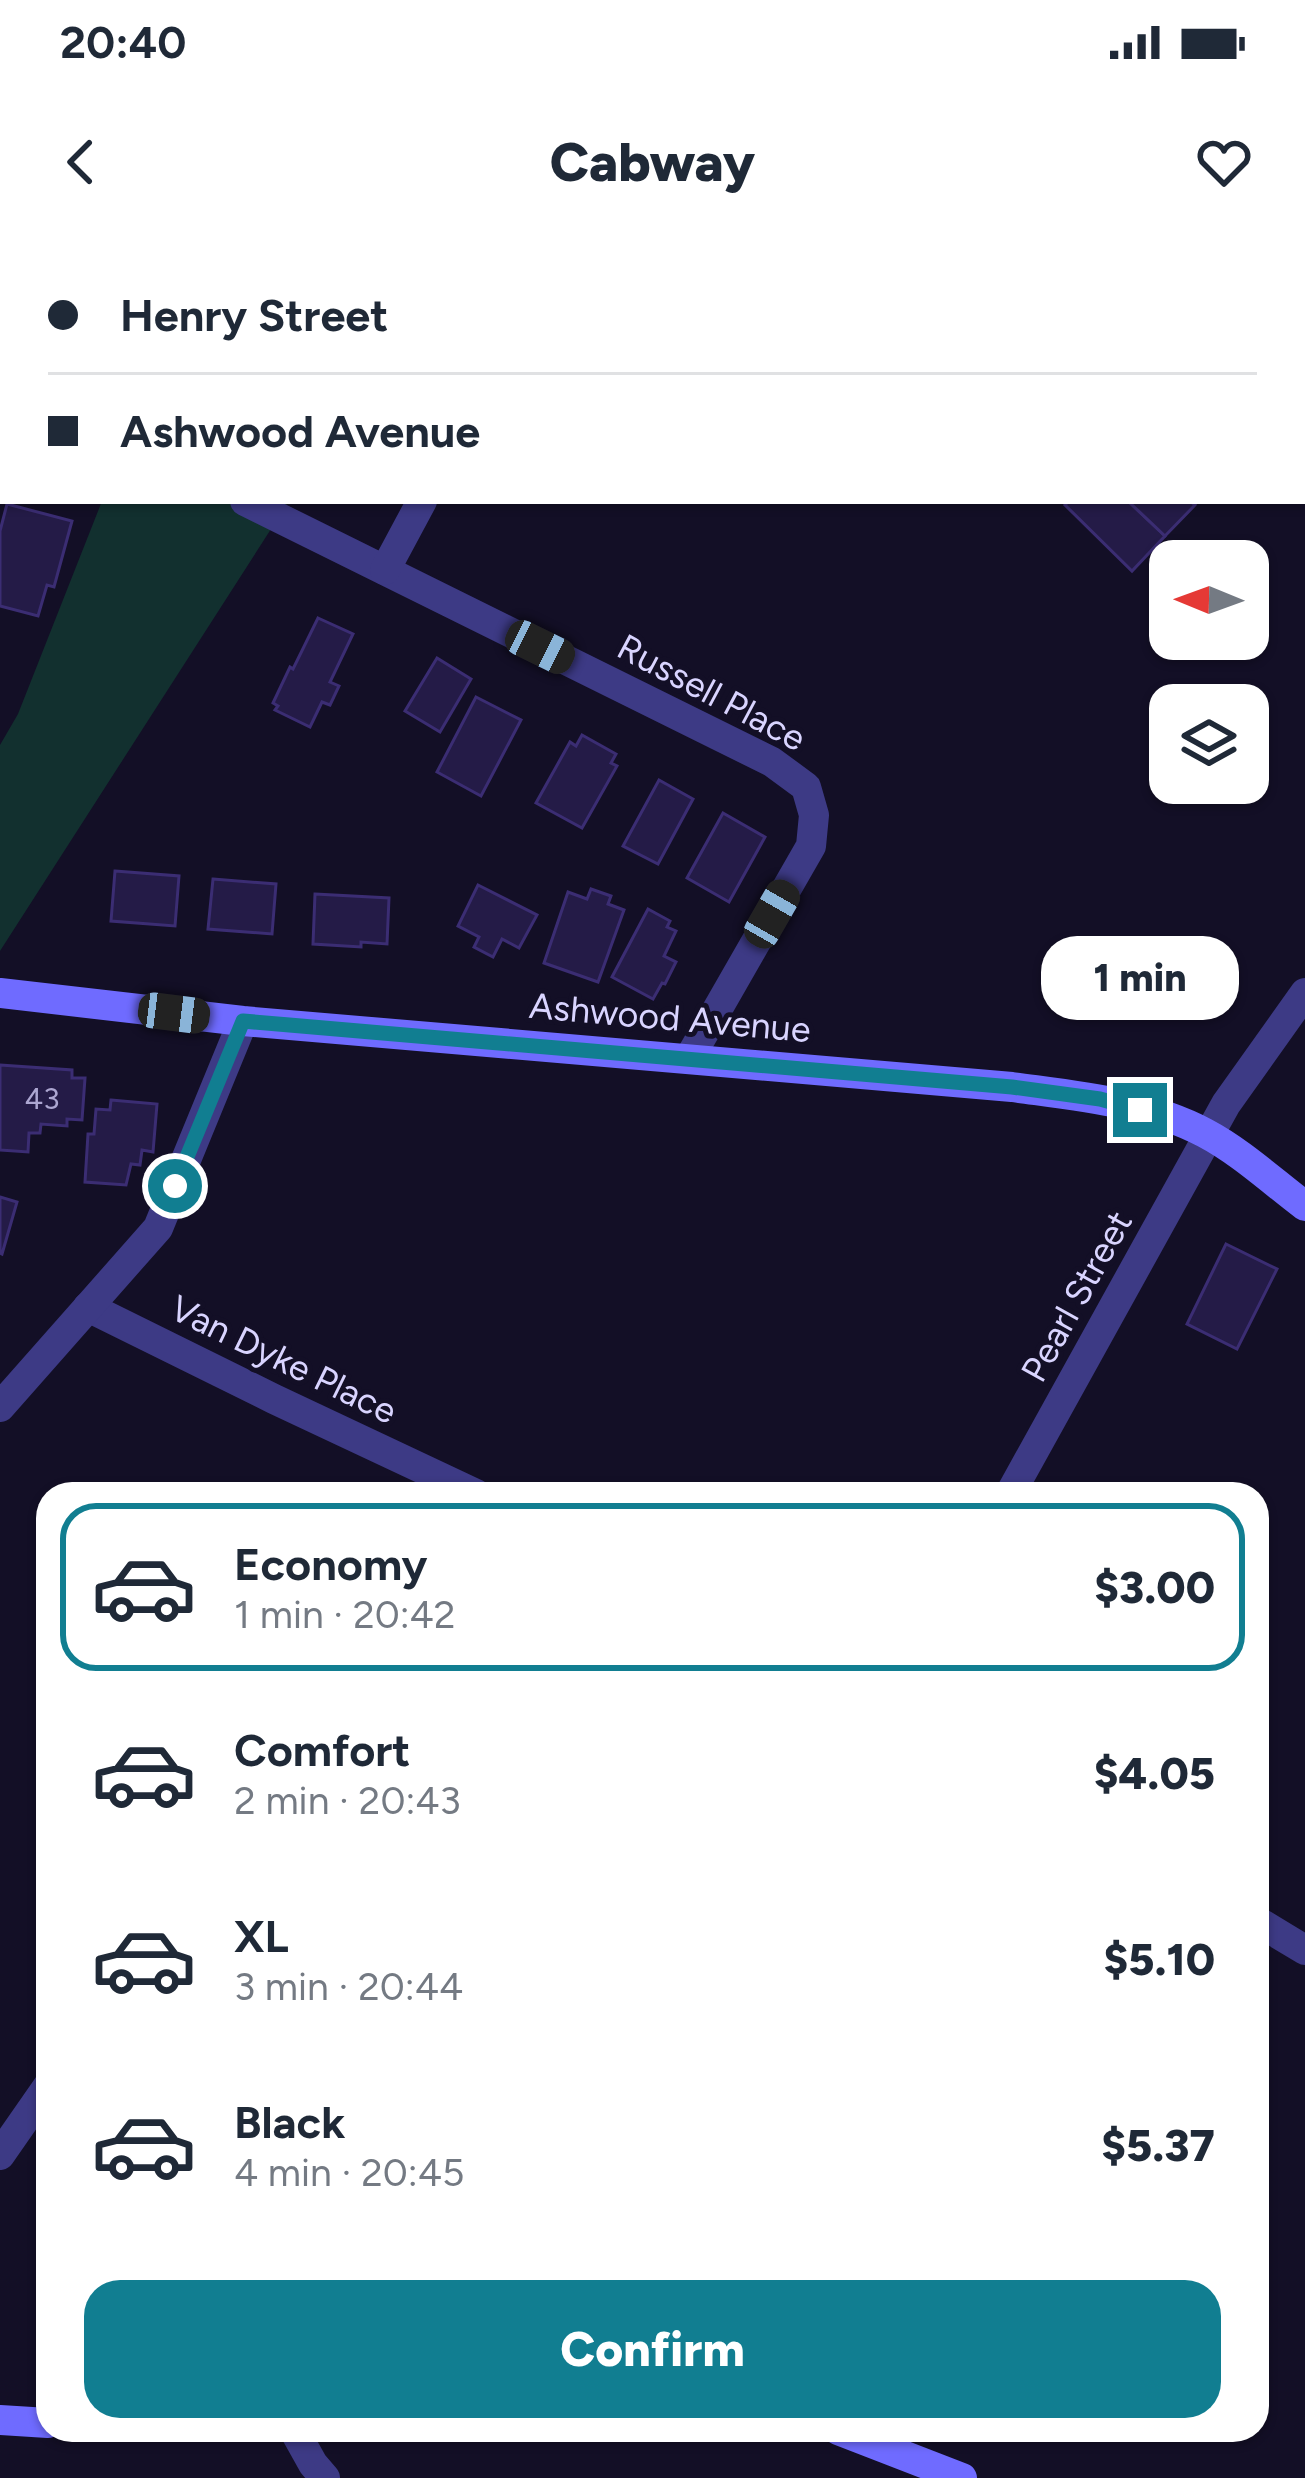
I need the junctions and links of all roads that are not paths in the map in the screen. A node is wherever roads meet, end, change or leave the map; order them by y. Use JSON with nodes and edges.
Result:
{"nodes":[{"id":1,"x":251,"y":504,"type":"edge"},
{"id":2,"x":420,"y":504,"type":"edge"},
{"id":3,"x":385,"y":570,"type":"junction"},
{"id":4,"x":0,"y":993,"type":"edge"},
{"id":5,"x":1305,"y":993,"type":"edge"},
{"id":6,"x":243,"y":1021,"type":"junction"},
{"id":7,"x":690,"y":1058,"type":"junction"},
{"id":8,"x":1210,"y":1136,"type":"junction"},
{"id":9,"x":1305,"y":1206,"type":"edge"},
{"id":10,"x":88,"y":1307,"type":"junction"},
{"id":11,"x":0,"y":1407,"type":"edge"},
{"id":12,"x":432,"y":1482,"type":"edge"},
{"id":13,"x":1017,"y":1482,"type":"edge"},
{"id":14,"x":1269,"y":1928,"type":"edge"},
{"id":15,"x":1305,"y":1950,"type":"edge"},
{"id":16,"x":36,"y":2103,"type":"edge"},
{"id":17,"x":0,"y":2155,"type":"edge"},
{"id":18,"x":0,"y":2420,"type":"edge"},
{"id":19,"x":36,"y":2422,"type":"edge"},
{"id":20,"x":301,"y":2442,"type":"edge"},
{"id":21,"x":869,"y":2442,"type":"edge"},
{"id":22,"x":326,"y":2478,"type":"edge"},
{"id":23,"x":962,"y":2478,"type":"edge"}],
"edges":[{"from":1,"to":3,"type":"street","name":"Russell Place"},
{"from":2,"to":3,"type":"street"},
{"from":3,"to":7,"type":"street","name":"Russell Place"},
{"from":4,"to":6,"type":"street","name":"Ashwood Avenue"},
{"from":5,"to":8,"type":"street","name":"Pearl Street"},
{"from":6,"to":7,"type":"street","name":"Ashwood Avenue"},
{"from":6,"to":10,"type":"street"},
{"from":7,"to":8,"type":"street","name":"Ashwood Avenue"},
{"from":8,"to":9,"type":"street","name":"Ashwood Avenue"},
{"from":8,"to":13,"type":"street","name":"Pearl Street"},
{"from":10,"to":11,"type":"street"},
{"from":10,"to":12,"type":"street","name":"Van Dyke Place"},
{"from":14,"to":15,"type":"street"},
{"from":16,"to":17,"type":"street"},
{"from":18,"to":19,"type":"street"},
{"from":20,"to":22,"type":"street"},
{"from":21,"to":23,"type":"street"}]}
